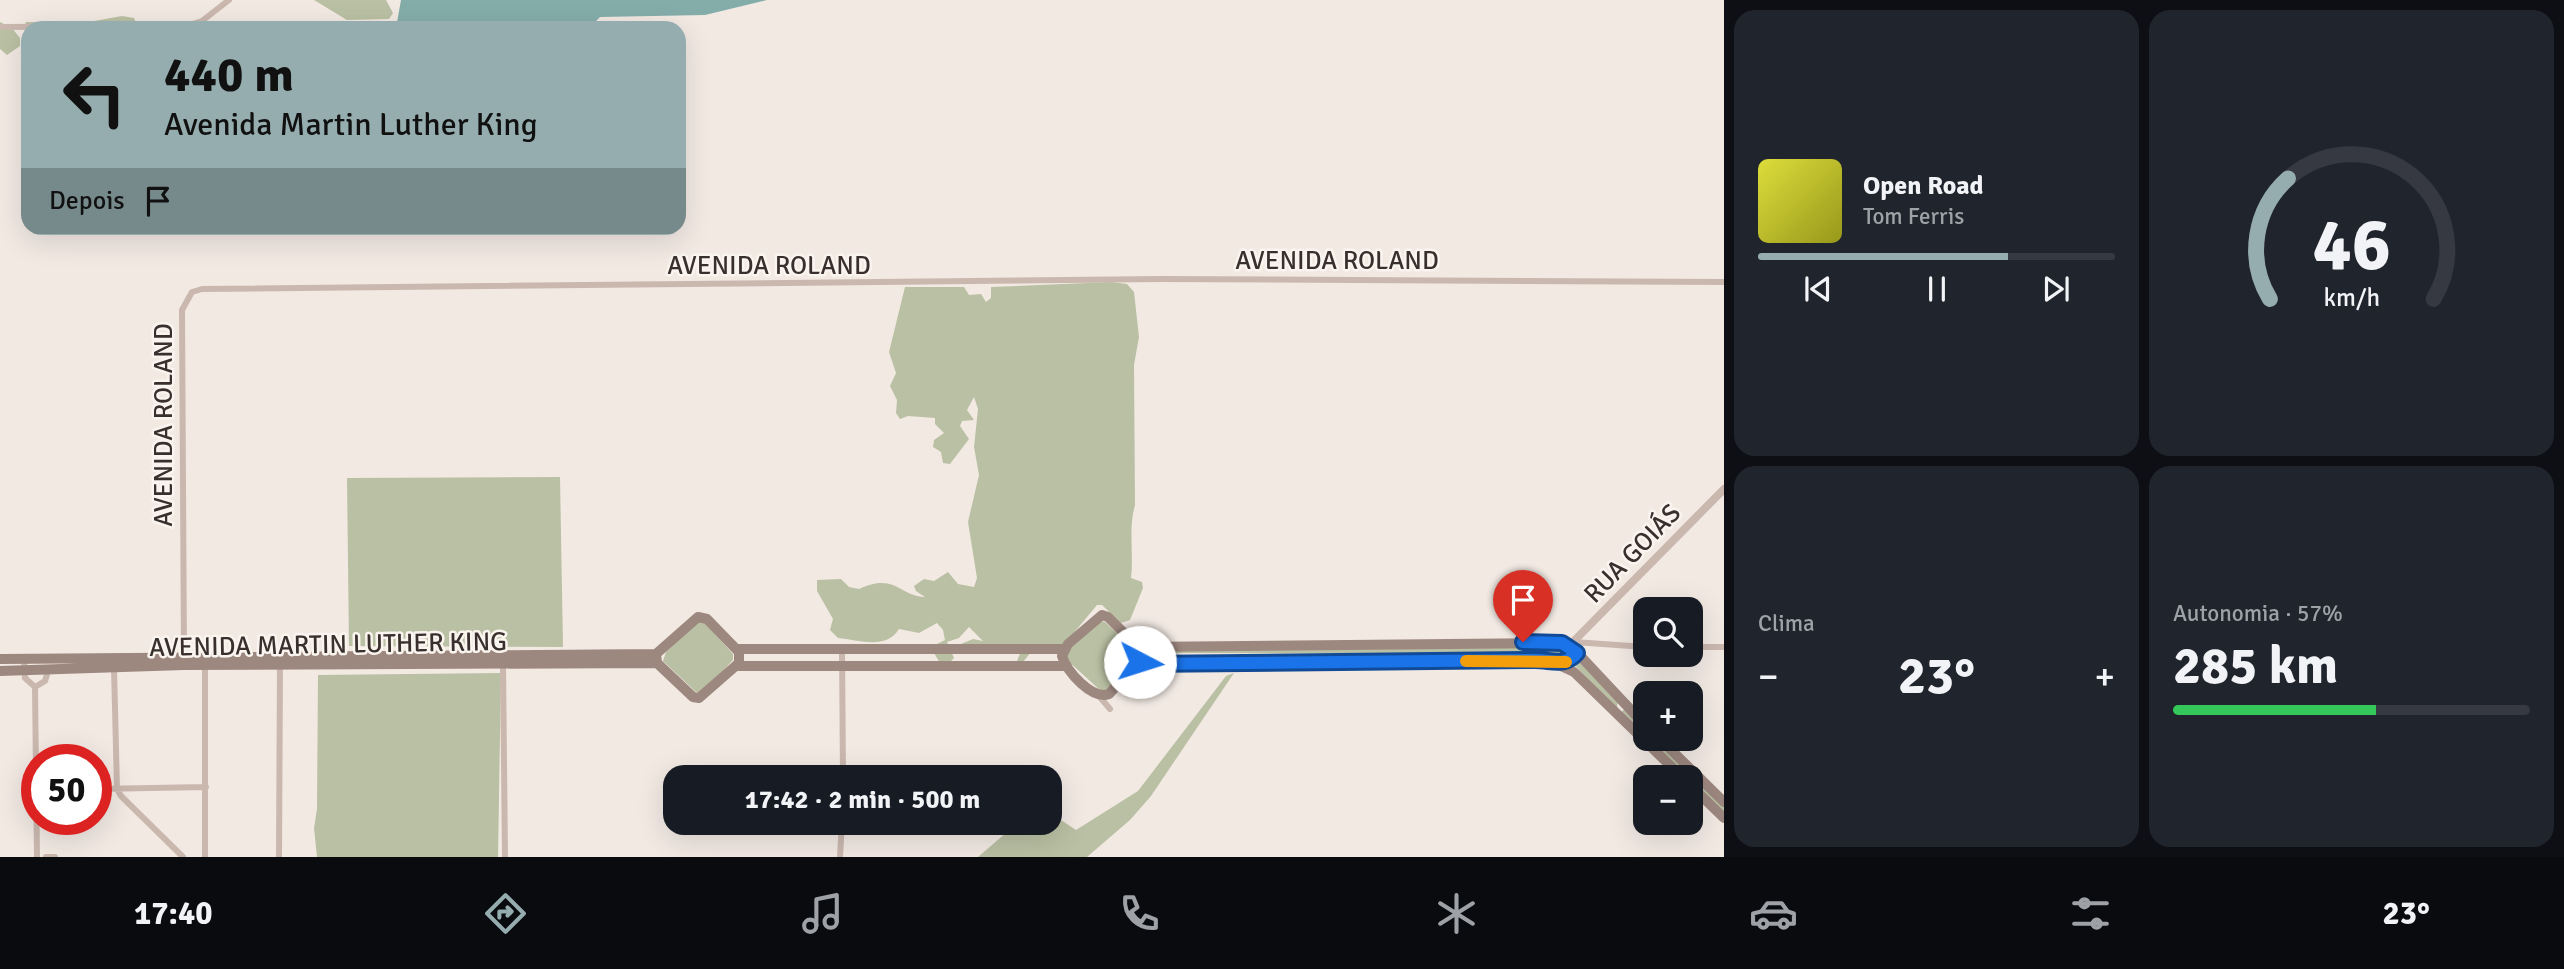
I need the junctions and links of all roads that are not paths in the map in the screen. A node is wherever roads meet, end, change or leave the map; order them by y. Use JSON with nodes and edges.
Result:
{"nodes":[{"id":1,"x":229,"y":0,"type":"edge"},
{"id":2,"x":202,"y":21,"type":"edge"},
{"id":3,"x":0,"y":27,"type":"edge"},
{"id":4,"x":21,"y":27,"type":"edge"},
{"id":5,"x":1724,"y":282,"type":"edge"},
{"id":6,"x":1724,"y":489,"type":"edge"},
{"id":7,"x":1139,"y":647,"type":"junction"},
{"id":8,"x":1574,"y":647,"type":"junction"},
{"id":9,"x":1633,"y":647,"type":"edge"},
{"id":10,"x":1703,"y":647,"type":"edge"},
{"id":11,"x":1724,"y":647,"type":"edge"},
{"id":12,"x":736,"y":649,"type":"junction"},
{"id":13,"x":842,"y":649,"type":"junction"},
{"id":14,"x":956,"y":649,"type":"junction"},
{"id":15,"x":1064,"y":649,"type":"junction"},
{"id":16,"x":656,"y":658,"type":"junction"},
{"id":17,"x":0,"y":659,"type":"edge"},
{"id":18,"x":24,"y":659,"type":"junction"},
{"id":19,"x":49,"y":659,"type":"junction"},
{"id":20,"x":184,"y":661,"type":"junction"},
{"id":21,"x":1559,"y":663,"type":"junction"},
{"id":22,"x":503,"y":664,"type":"junction"},
{"id":23,"x":1138,"y":664,"type":"junction"},
{"id":24,"x":280,"y":665,"type":"junction"},
{"id":25,"x":205,"y":666,"type":"junction"},
{"id":26,"x":736,"y":666,"type":"junction"},
{"id":27,"x":842,"y":666,"type":"junction"},
{"id":28,"x":956,"y":666,"type":"junction"},
{"id":29,"x":1067,"y":666,"type":"junction"},
{"id":30,"x":114,"y":668,"type":"junction"},
{"id":31,"x":49,"y":670,"type":"junction"},
{"id":32,"x":0,"y":671,"type":"edge"},
{"id":33,"x":23,"y":671,"type":"junction"},
{"id":34,"x":35,"y":687,"type":"junction"},
{"id":35,"x":1099,"y":696,"type":"junction"},
{"id":36,"x":1623,"y":703,"type":"junction"},
{"id":37,"x":1110,"y":709,"type":"dead end"},
{"id":38,"x":1614,"y":712,"type":"junction"},
{"id":39,"x":1633,"y":713,"type":"edge"},
{"id":40,"x":36,"y":744,"type":"edge"},
{"id":41,"x":1672,"y":751,"type":"edge"},
{"id":42,"x":843,"y":765,"type":"edge"},
{"id":43,"x":1669,"y":765,"type":"edge"},
{"id":44,"x":206,"y":787,"type":"junction"},
{"id":45,"x":112,"y":789,"type":"edge"},
{"id":46,"x":117,"y":789,"type":"junction"},
{"id":47,"x":1703,"y":798,"type":"edge"},
{"id":48,"x":1724,"y":802,"type":"edge"},
{"id":49,"x":1724,"y":818,"type":"edge"},
{"id":50,"x":37,"y":835,"type":"edge"},
{"id":51,"x":841,"y":835,"type":"edge"},
{"id":52,"x":37,"y":857,"type":"edge"},
{"id":53,"x":46,"y":857,"type":"edge"},
{"id":54,"x":55,"y":857,"type":"edge"},
{"id":55,"x":183,"y":857,"type":"edge"},
{"id":56,"x":205,"y":857,"type":"edge"},
{"id":57,"x":279,"y":857,"type":"edge"},
{"id":58,"x":505,"y":857,"type":"edge"},
{"id":59,"x":840,"y":857,"type":"edge"}],
"edges":[{"from":1,"to":2,"type":"street"},
{"from":3,"to":4,"type":"street"},
{"from":5,"to":20,"type":"street","name":"AVENIDA ROLAND"},
{"from":6,"to":8,"type":"street","name":"RUA GOIÁS"},
{"from":7,"to":8,"type":"main road"},
{"from":7,"to":15,"type":"main road"},
{"from":7,"to":23,"type":"main road"},
{"from":8,"to":9,"type":"street"},
{"from":8,"to":21,"type":"main road"},
{"from":8,"to":36,"type":"main road"},
{"from":10,"to":11,"type":"street"},
{"from":12,"to":13,"type":"main road"},
{"from":12,"to":16,"type":"main road"},
{"from":12,"to":26,"type":"main road"},
{"from":13,"to":14,"type":"main road"},
{"from":13,"to":27,"type":"street"},
{"from":14,"to":15,"type":"main road"},
{"from":14,"to":28,"type":"main road"},
{"from":15,"to":29,"type":"main road"},
{"from":16,"to":20,"type":"main road","name":"AVENIDA MARTIN LUTHER KING"},
{"from":16,"to":22,"type":"main road","name":"AVENIDA MARTIN LUTHER KING"},
{"from":16,"to":26,"type":"main road"},
{"from":17,"to":18,"type":"main road","name":"AVENIDA MARTIN LUTHER KING"},
{"from":18,"to":19,"type":"main road","name":"AVENIDA MARTIN LUTHER KING"},
{"from":18,"to":33,"type":"street"},
{"from":19,"to":20,"type":"main road","name":"AVENIDA MARTIN LUTHER KING"},
{"from":19,"to":31,"type":"street"},
{"from":20,"to":25,"type":"main road","name":"AVENIDA MARTIN LUTHER KING"},
{"from":20,"to":30,"type":"main road","name":"AVENIDA MARTIN LUTHER KING"},
{"from":21,"to":23,"type":"main road"},
{"from":21,"to":38,"type":"main road"},
{"from":22,"to":24,"type":"main road","name":"AVENIDA MARTIN LUTHER KING"},
{"from":22,"to":58,"type":"street"},
{"from":23,"to":35,"type":"main road"},
{"from":24,"to":25,"type":"main road","name":"AVENIDA MARTIN LUTHER KING"},
{"from":24,"to":57,"type":"street"},
{"from":25,"to":44,"type":"street"},
{"from":26,"to":27,"type":"main road"},
{"from":27,"to":28,"type":"main road"},
{"from":27,"to":42,"type":"street"},
{"from":28,"to":29,"type":"main road"},
{"from":29,"to":35,"type":"main road"},
{"from":30,"to":31,"type":"main road","name":"AVENIDA MARTIN LUTHER KING"},
{"from":30,"to":46,"type":"street"},
{"from":31,"to":33,"type":"main road","name":"AVENIDA MARTIN LUTHER KING"},
{"from":31,"to":34,"type":"street"},
{"from":32,"to":33,"type":"main road","name":"AVENIDA MARTIN LUTHER KING"},
{"from":33,"to":34,"type":"street"},
{"from":34,"to":40,"type":"street"},
{"from":35,"to":37,"type":"street"},
{"from":36,"to":38,"type":"main road"},
{"from":36,"to":39,"type":"main road"},
{"from":38,"to":43,"type":"main road"},
{"from":41,"to":48,"type":"main road"},
{"from":44,"to":46,"type":"street"},
{"from":44,"to":56,"type":"street"},
{"from":45,"to":46,"type":"street"},
{"from":46,"to":55,"type":"street"},
{"from":47,"to":49,"type":"main road"},
{"from":50,"to":52,"type":"street"},
{"from":51,"to":59,"type":"street"},
{"from":53,"to":54,"type":"street"}]}
